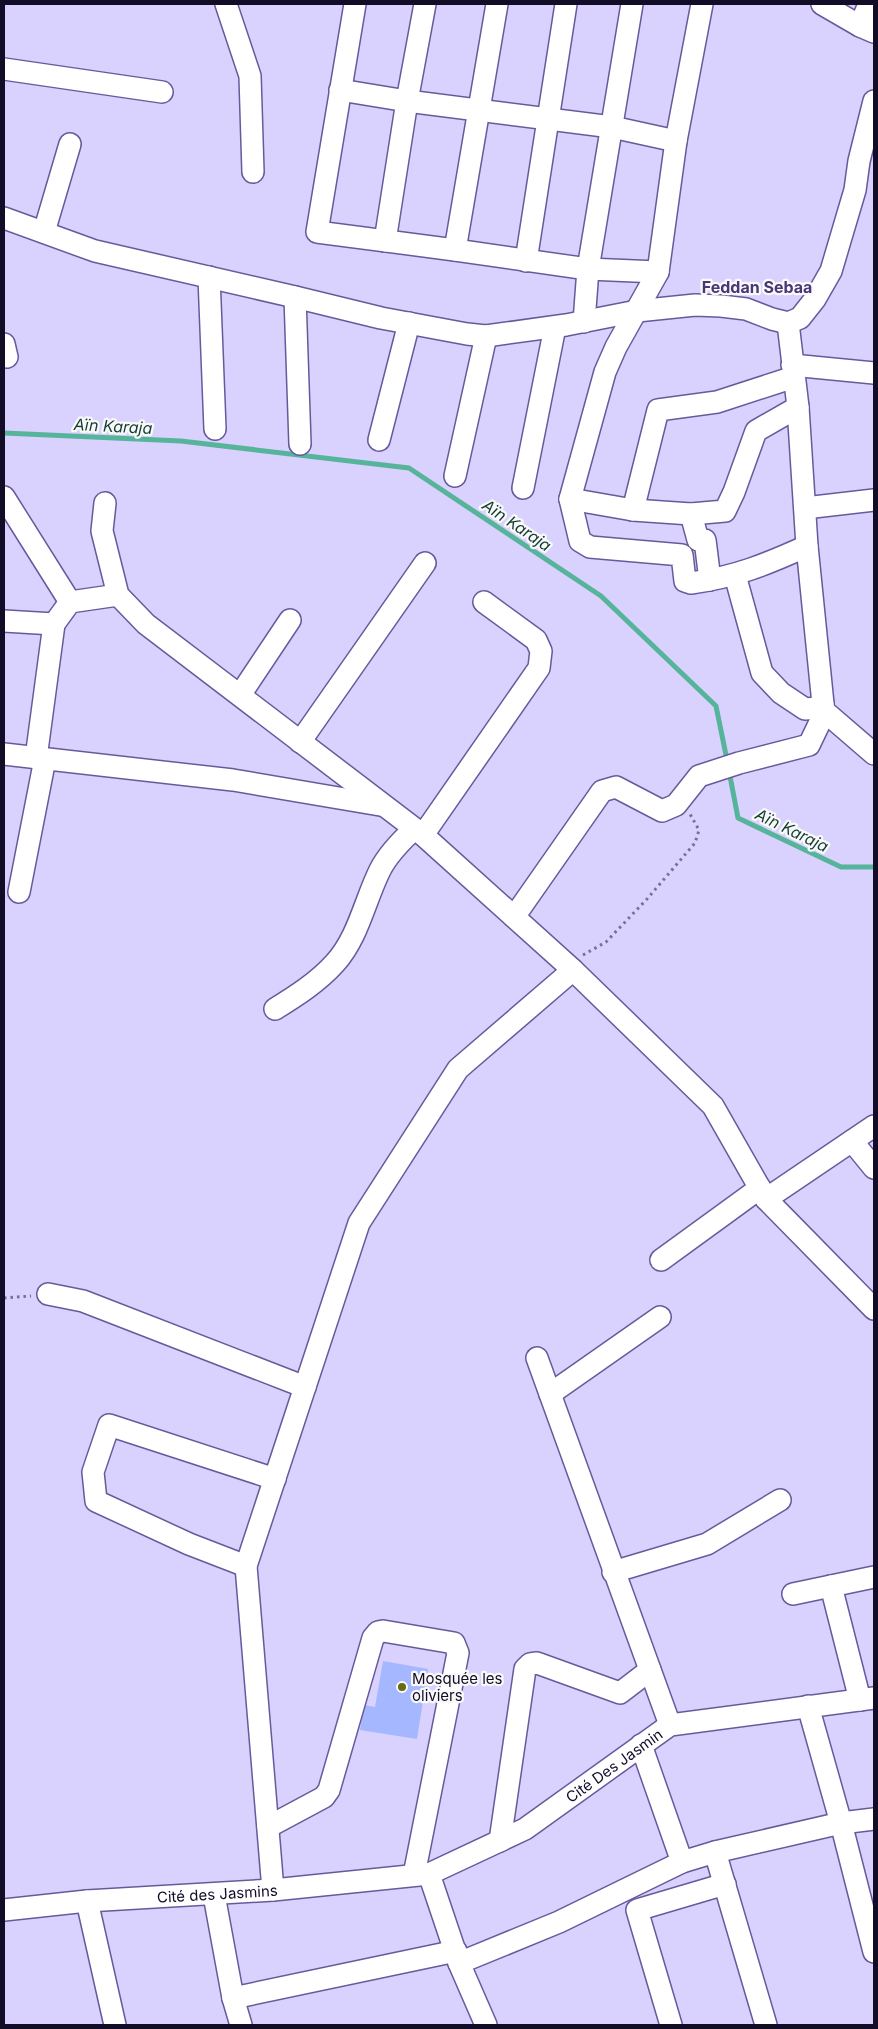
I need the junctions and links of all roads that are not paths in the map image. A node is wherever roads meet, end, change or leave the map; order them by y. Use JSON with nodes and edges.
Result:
{"nodes":[{"id":1,"x":226,"y":4,"type":"edge"},
{"id":2,"x":355,"y":4,"type":"edge"},
{"id":3,"x":425,"y":4,"type":"edge"},
{"id":4,"x":497,"y":4,"type":"edge"},
{"id":5,"x":566,"y":4,"type":"edge"},
{"id":6,"x":632,"y":4,"type":"edge"},
{"id":7,"x":702,"y":4,"type":"edge"},
{"id":8,"x":822,"y":4,"type":"edge"},
{"id":9,"x":869,"y":4,"type":"edge"},
{"id":10,"x":867,"y":29,"type":"edge"},
{"id":11,"x":4,"y":69,"type":"edge"},
{"id":12,"x":340,"y":90,"type":"junction"},
{"id":13,"x":162,"y":92,"type":"dead end"},
{"id":14,"x":407,"y":101,"type":"junction"},
{"id":15,"x":874,"y":101,"type":"edge"},
{"id":16,"x":480,"y":110,"type":"junction"},
{"id":17,"x":547,"y":117,"type":"junction"},
{"id":18,"x":612,"y":127,"type":"junction"},
{"id":19,"x":676,"y":141,"type":"junction"},
{"id":20,"x":70,"y":144,"type":"dead end"},
{"id":21,"x":867,"y":164,"type":"edge"},
{"id":22,"x":253,"y":172,"type":"dead end"},
{"id":23,"x":4,"y":218,"type":"edge"},
{"id":24,"x":44,"y":232,"type":"junction"},
{"id":25,"x":385,"y":241,"type":"junction"},
{"id":26,"x":455,"y":250,"type":"junction"},
{"id":27,"x":526,"y":261,"type":"junction"},
{"id":28,"x":588,"y":269,"type":"junction"},
{"id":29,"x":658,"y":272,"type":"junction"},
{"id":30,"x":209,"y":277,"type":"junction"},
{"id":31,"x":296,"y":297,"type":"junction"},
{"id":32,"x":637,"y":311,"type":"junction"},
{"id":33,"x":584,"y":322,"type":"junction"},
{"id":34,"x":409,"y":323,"type":"junction"},
{"id":35,"x":788,"y":323,"type":"junction"},
{"id":36,"x":555,"y":327,"type":"junction"},
{"id":37,"x":486,"y":336,"type":"junction"},
{"id":38,"x":793,"y":371,"type":"junction"},
{"id":39,"x":874,"y":373,"type":"edge"},
{"id":40,"x":798,"y":407,"type":"junction"},
{"id":41,"x":215,"y":429,"type":"dead end"},
{"id":42,"x":379,"y":440,"type":"dead end"},
{"id":43,"x":300,"y":444,"type":"dead end"},
{"id":44,"x":455,"y":476,"type":"dead end"},
{"id":45,"x":523,"y":488,"type":"dead end"},
{"id":46,"x":4,"y":496,"type":"edge"},
{"id":47,"x":570,"y":500,"type":"junction"},
{"id":48,"x":874,"y":500,"type":"edge"},
{"id":49,"x":105,"y":503,"type":"dead end"},
{"id":50,"x":805,"y":508,"type":"junction"},
{"id":51,"x":633,"y":510,"type":"junction"},
{"id":52,"x":691,"y":514,"type":"junction"},
{"id":53,"x":807,"y":546,"type":"junction"},
{"id":54,"x":425,"y":564,"type":"dead end"},
{"id":55,"x":736,"y":575,"type":"junction"},
{"id":56,"x":710,"y":580,"type":"junction"},
{"id":57,"x":118,"y":595,"type":"junction"},
{"id":58,"x":70,"y":602,"type":"junction"},
{"id":59,"x":484,"y":602,"type":"dead end"},
{"id":60,"x":290,"y":620,"type":"dead end"},
{"id":61,"x":4,"y":621,"type":"edge"},
{"id":62,"x":54,"y":624,"type":"junction"},
{"id":63,"x":240,"y":695,"type":"junction"},
{"id":64,"x":823,"y":707,"type":"junction"},
{"id":65,"x":300,"y":742,"type":"junction"},
{"id":66,"x":4,"y":754,"type":"edge"},
{"id":67,"x":874,"y":754,"type":"edge"},
{"id":68,"x":41,"y":758,"type":"junction"},
{"id":69,"x":384,"y":806,"type":"junction"},
{"id":70,"x":418,"y":832,"type":"junction"},
{"id":71,"x":19,"y":892,"type":"dead end"},
{"id":72,"x":514,"y":917,"type":"junction"},
{"id":73,"x":571,"y":967,"type":"junction"},
{"id":74,"x":275,"y":1009,"type":"dead end"},
{"id":75,"x":874,"y":1126,"type":"edge"},
{"id":76,"x":852,"y":1141,"type":"junction"},
{"id":77,"x":874,"y":1168,"type":"edge"},
{"id":78,"x":763,"y":1194,"type":"junction"},
{"id":79,"x":661,"y":1260,"type":"dead end"},
{"id":80,"x":48,"y":1294,"type":"road end"},
{"id":81,"x":874,"y":1309,"type":"edge"},
{"id":82,"x":660,"y":1317,"type":"dead end"},
{"id":83,"x":537,"y":1358,"type":"dead end"},
{"id":84,"x":305,"y":1387,"type":"junction"},
{"id":85,"x":550,"y":1394,"type":"junction"},
{"id":86,"x":275,"y":1479,"type":"junction"},
{"id":87,"x":780,"y":1500,"type":"dead end"},
{"id":88,"x":246,"y":1566,"type":"junction"},
{"id":89,"x":613,"y":1572,"type":"junction"},
{"id":90,"x":874,"y":1577,"type":"edge"},
{"id":91,"x":831,"y":1586,"type":"junction"},
{"id":92,"x":793,"y":1594,"type":"dead end"},
{"id":93,"x":650,"y":1670,"type":"junction"},
{"id":94,"x":867,"y":1699,"type":"edge"},
{"id":95,"x":808,"y":1706,"type":"junction"},
{"id":96,"x":670,"y":1725,"type":"junction"},
{"id":97,"x":641,"y":1745,"type":"junction"},
{"id":98,"x":874,"y":1820,"type":"edge"},
{"id":99,"x":842,"y":1824,"type":"junction"},
{"id":100,"x":268,"y":1827,"type":"junction"},
{"id":101,"x":500,"y":1840,"type":"junction"},
{"id":102,"x":715,"y":1852,"type":"junction"},
{"id":103,"x":682,"y":1862,"type":"junction"},
{"id":104,"x":422,"y":1875,"type":"junction"},
{"id":105,"x":725,"y":1884,"type":"junction"},
{"id":106,"x":273,"y":1890,"type":"junction"},
{"id":107,"x":214,"y":1895,"type":"junction"},
{"id":108,"x":87,"y":1901,"type":"junction"},
{"id":109,"x":4,"y":1910,"type":"edge"},
{"id":110,"x":874,"y":1952,"type":"edge"},
{"id":111,"x":458,"y":1957,"type":"junction"},
{"id":112,"x":233,"y":1998,"type":"junction"},
{"id":113,"x":115,"y":2025,"type":"edge"},
{"id":114,"x":241,"y":2025,"type":"edge"},
{"id":115,"x":486,"y":2025,"type":"edge"},
{"id":116,"x":671,"y":2025,"type":"edge"},
{"id":117,"x":766,"y":2025,"type":"edge"}],
"edges":[{"from":1,"to":22,"type":"street"},
{"from":2,"to":12,"type":"street"},
{"from":3,"to":14,"type":"street"},
{"from":4,"to":16,"type":"street"},
{"from":5,"to":17,"type":"street"},
{"from":6,"to":18,"type":"street"},
{"from":7,"to":19,"type":"street"},
{"from":8,"to":10,"type":"street"},
{"from":9,"to":10,"type":"street"},
{"from":11,"to":13,"type":"street"},
{"from":12,"to":14,"type":"street"},
{"from":12,"to":25,"type":"street"},
{"from":14,"to":16,"type":"street"},
{"from":14,"to":25,"type":"street"},
{"from":15,"to":21,"type":"street"},
{"from":16,"to":17,"type":"street"},
{"from":16,"to":26,"type":"street"},
{"from":17,"to":18,"type":"street"},
{"from":17,"to":27,"type":"street"},
{"from":18,"to":19,"type":"street"},
{"from":18,"to":28,"type":"street"},
{"from":19,"to":29,"type":"street"},
{"from":20,"to":24,"type":"street"},
{"from":21,"to":35,"type":"street"},
{"from":23,"to":24,"type":"street"},
{"from":24,"to":30,"type":"street"},
{"from":25,"to":26,"type":"street"},
{"from":26,"to":27,"type":"street"},
{"from":27,"to":28,"type":"street"},
{"from":28,"to":29,"type":"street"},
{"from":28,"to":33,"type":"street"},
{"from":29,"to":32,"type":"street"},
{"from":30,"to":31,"type":"street"},
{"from":30,"to":41,"type":"street"},
{"from":31,"to":34,"type":"street"},
{"from":31,"to":43,"type":"street"},
{"from":32,"to":33,"type":"street"},
{"from":32,"to":35,"type":"street"},
{"from":32,"to":47,"type":"street"},
{"from":33,"to":36,"type":"street"},
{"from":34,"to":37,"type":"street"},
{"from":34,"to":42,"type":"street"},
{"from":35,"to":38,"type":"street"},
{"from":36,"to":37,"type":"street"},
{"from":36,"to":45,"type":"street"},
{"from":37,"to":44,"type":"street"},
{"from":38,"to":39,"type":"street"},
{"from":38,"to":40,"type":"street"},
{"from":38,"to":51,"type":"street"},
{"from":40,"to":50,"type":"street"},
{"from":40,"to":52,"type":"street"},
{"from":46,"to":58,"type":"street"},
{"from":47,"to":51,"type":"street"},
{"from":47,"to":56,"type":"street"},
{"from":48,"to":50,"type":"street"},
{"from":49,"to":57,"type":"street"},
{"from":50,"to":53,"type":"street"},
{"from":51,"to":52,"type":"street"},
{"from":52,"to":56,"type":"street"},
{"from":53,"to":55,"type":"street"},
{"from":53,"to":64,"type":"street"},
{"from":54,"to":65,"type":"street"},
{"from":55,"to":56,"type":"street"},
{"from":55,"to":64,"type":"street"},
{"from":57,"to":58,"type":"street"},
{"from":57,"to":63,"type":"street"},
{"from":58,"to":62,"type":"street"},
{"from":59,"to":70,"type":"street"},
{"from":60,"to":63,"type":"street"},
{"from":61,"to":62,"type":"street"},
{"from":62,"to":68,"type":"street"},
{"from":63,"to":65,"type":"street"},
{"from":64,"to":67,"type":"street"},
{"from":64,"to":72,"type":"street"},
{"from":65,"to":69,"type":"street"},
{"from":66,"to":68,"type":"street"},
{"from":68,"to":69,"type":"street"},
{"from":68,"to":71,"type":"street"},
{"from":69,"to":70,"type":"street"},
{"from":70,"to":72,"type":"street"},
{"from":70,"to":74,"type":"street"},
{"from":72,"to":73,"type":"street"},
{"from":73,"to":78,"type":"street"},
{"from":73,"to":84,"type":"street"},
{"from":75,"to":76,"type":"street"},
{"from":76,"to":77,"type":"street"},
{"from":76,"to":78,"type":"street"},
{"from":78,"to":79,"type":"street"},
{"from":78,"to":81,"type":"street"},
{"from":80,"to":84,"type":"street"},
{"from":82,"to":85,"type":"street"},
{"from":83,"to":85,"type":"street"},
{"from":84,"to":86,"type":"street"},
{"from":85,"to":89,"type":"street"},
{"from":86,"to":88,"type":"street"},
{"from":86,"to":88,"type":"street"},
{"from":87,"to":89,"type":"street"},
{"from":88,"to":100,"type":"street"},
{"from":89,"to":93,"type":"street"},
{"from":90,"to":91,"type":"street"},
{"from":91,"to":92,"type":"street"},
{"from":91,"to":94,"type":"street"},
{"from":93,"to":96,"type":"street"},
{"from":93,"to":101,"type":"street"},
{"from":94,"to":95,"type":"street","name":"Cité Des Jasmin"},
{"from":95,"to":96,"type":"street","name":"Cité Des Jasmin"},
{"from":95,"to":99,"type":"street"},
{"from":96,"to":97,"type":"street","name":"Cité Des Jasmin"},
{"from":97,"to":101,"type":"street","name":"Cité Des Jasmin"},
{"from":97,"to":103,"type":"street"},
{"from":98,"to":99,"type":"street"},
{"from":99,"to":102,"type":"street"},
{"from":99,"to":110,"type":"street"},
{"from":100,"to":104,"type":"street"},
{"from":100,"to":106,"type":"street"},
{"from":101,"to":104,"type":"street","name":"Cité Des Jasmin"},
{"from":102,"to":103,"type":"street"},
{"from":102,"to":105,"type":"street"},
{"from":103,"to":111,"type":"street"},
{"from":104,"to":106,"type":"street","name":"Cité des Jasmins"},
{"from":104,"to":111,"type":"street"},
{"from":105,"to":116,"type":"street"},
{"from":105,"to":117,"type":"street"},
{"from":106,"to":107,"type":"street","name":"Cité des Jasmins"},
{"from":107,"to":108,"type":"street","name":"Cité des Jasmins"},
{"from":107,"to":112,"type":"street"},
{"from":108,"to":109,"type":"street","name":"Cité des Jasmins"},
{"from":108,"to":113,"type":"street"},
{"from":111,"to":112,"type":"street"},
{"from":111,"to":115,"type":"street"},
{"from":112,"to":114,"type":"street"}]}
